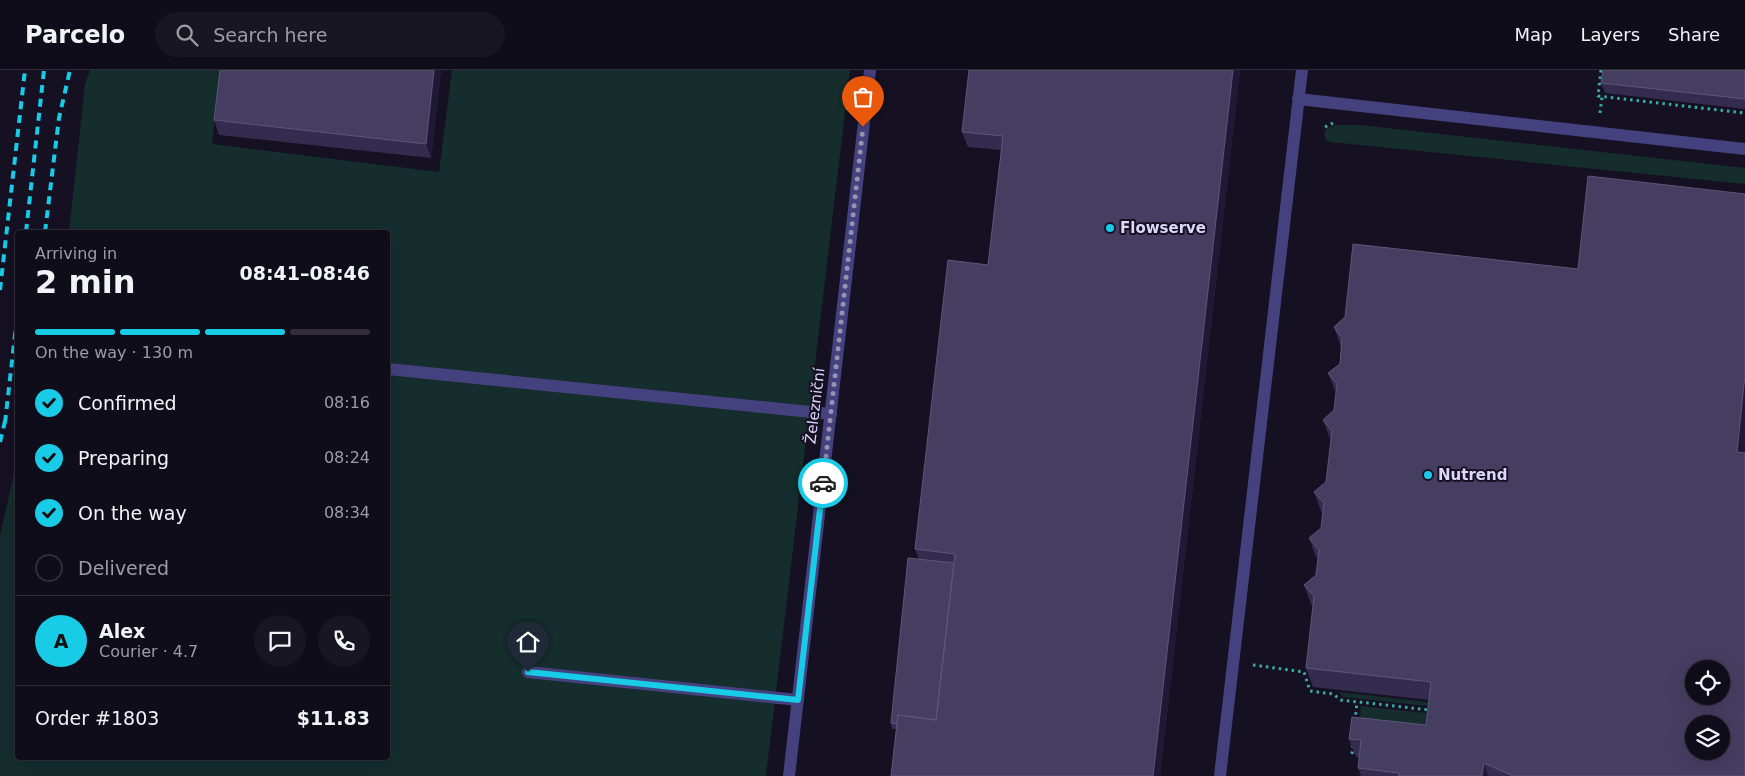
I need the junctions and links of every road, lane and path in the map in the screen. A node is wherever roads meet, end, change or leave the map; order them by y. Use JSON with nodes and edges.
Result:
{"nodes":[{"id":1,"x":870,"y":70,"type":"edge"},
{"id":2,"x":1302,"y":70,"type":"edge"},
{"id":3,"x":1601,"y":70,"type":"edge"},
{"id":4,"x":1602,"y":97,"type":"junction"},
{"id":5,"x":1298,"y":99,"type":"junction"},
{"id":6,"x":1745,"y":113,"type":"edge"},
{"id":7,"x":1599,"y":120,"type":"dead end"},
{"id":8,"x":1745,"y":149,"type":"edge"},
{"id":9,"x":390,"y":369,"type":"edge"},
{"id":10,"x":830,"y":414,"type":"junction"},
{"id":11,"x":1253,"y":666,"type":"dead end"},
{"id":12,"x":528,"y":672,"type":"dead end"},
{"id":13,"x":798,"y":700,"type":"junction"},
{"id":14,"x":1357,"y":702,"type":"junction"},
{"id":15,"x":1436,"y":710,"type":"edge"},
{"id":16,"x":1354,"y":728,"type":"edge"},
{"id":17,"x":1354,"y":736,"type":"edge"},
{"id":18,"x":1352,"y":754,"type":"edge"},
{"id":19,"x":789,"y":776,"type":"edge"},
{"id":20,"x":1220,"y":776,"type":"edge"}],
"edges":[{"from":1,"to":10,"type":"street","name":"Železniční"},
{"from":2,"to":5,"type":"street"},
{"from":3,"to":4,"type":"path"},
{"from":4,"to":6,"type":"path"},
{"from":4,"to":7,"type":"path"},
{"from":5,"to":8,"type":"street"},
{"from":5,"to":20,"type":"street"},
{"from":9,"to":10,"type":"street"},
{"from":10,"to":13,"type":"street","name":"Železniční"},
{"from":11,"to":14,"type":"path"},
{"from":12,"to":13,"type":"street"},
{"from":13,"to":19,"type":"street","name":"Železniční"},
{"from":14,"to":15,"type":"path"},
{"from":14,"to":16,"type":"path"},
{"from":17,"to":18,"type":"path"}]}
